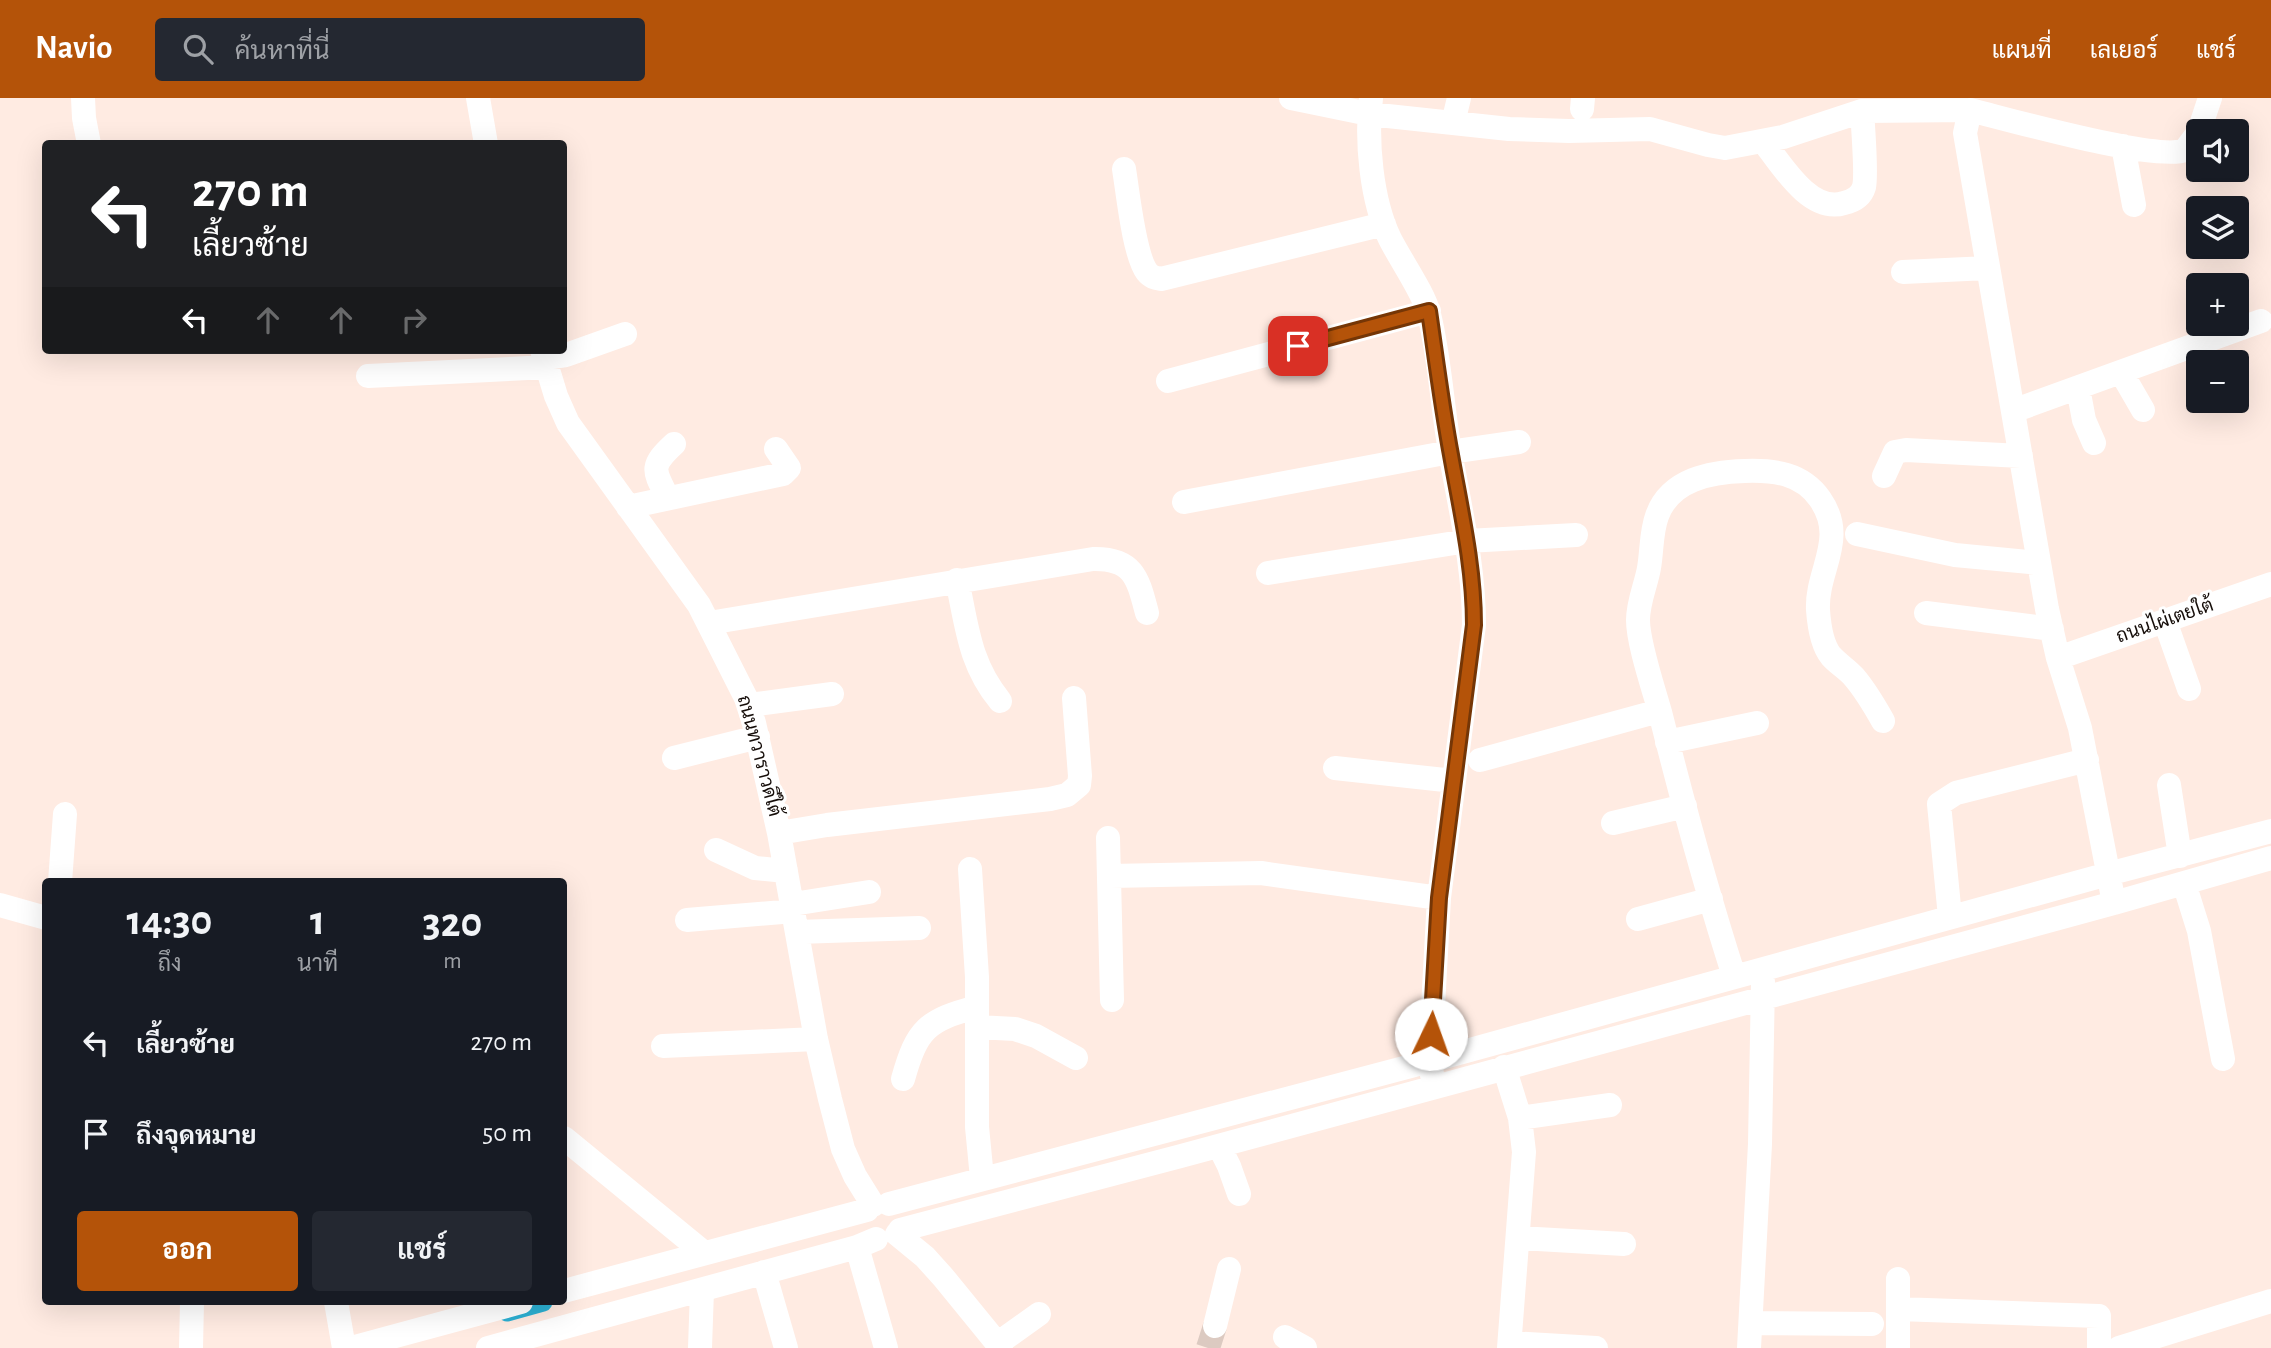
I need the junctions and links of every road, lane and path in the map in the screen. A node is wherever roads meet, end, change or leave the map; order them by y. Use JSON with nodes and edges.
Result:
{"nodes":[{"id":1,"x":83,"y":98,"type":"edge"},
{"id":2,"x":478,"y":98,"type":"edge"},
{"id":3,"x":1291,"y":98,"type":"edge"},
{"id":4,"x":1459,"y":98,"type":"edge"},
{"id":5,"x":2210,"y":98,"type":"edge"},
{"id":6,"x":1370,"y":106,"type":"edge"},
{"id":7,"x":1837,"y":108,"type":"edge"},
{"id":8,"x":1986,"y":108,"type":"edge"},
{"id":9,"x":1862,"y":111,"type":"junction"},
{"id":10,"x":2203,"y":119,"type":"edge"},
{"id":11,"x":1453,"y":123,"type":"junction"},
{"id":12,"x":88,"y":140,"type":"edge"},
{"id":13,"x":485,"y":140,"type":"edge"},
{"id":14,"x":1763,"y":141,"type":"junction"},
{"id":15,"x":2123,"y":146,"type":"junction"},
{"id":16,"x":2186,"y":149,"type":"edge"},
{"id":17,"x":1124,"y":169,"type":"dead end"},
{"id":18,"x":2134,"y":205,"type":"dead end"},
{"id":19,"x":1384,"y":224,"type":"junction"},
{"id":20,"x":1988,"y":268,"type":"junction"},
{"id":21,"x":1903,"y":272,"type":"dead end"},
{"id":22,"x":1429,"y":311,"type":"junction"},
{"id":23,"x":2261,"y":321,"type":"dead end"},
{"id":24,"x":625,"y":334,"type":"dead end"},
{"id":25,"x":545,"y":358,"type":"edge"},
{"id":26,"x":2121,"y":372,"type":"junction"},
{"id":27,"x":368,"y":376,"type":"dead end"},
{"id":28,"x":1168,"y":381,"type":"dead end"},
{"id":29,"x":2078,"y":388,"type":"junction"},
{"id":30,"x":2143,"y":410,"type":"dead end"},
{"id":31,"x":2013,"y":411,"type":"junction"},
{"id":32,"x":1519,"y":442,"type":"dead end"},
{"id":33,"x":2094,"y":443,"type":"dead end"},
{"id":34,"x":674,"y":444,"type":"dead end"},
{"id":35,"x":776,"y":449,"type":"dead end"},
{"id":36,"x":1450,"y":452,"type":"junction"},
{"id":37,"x":2021,"y":456,"type":"junction"},
{"id":38,"x":1884,"y":476,"type":"dead end"},
{"id":39,"x":668,"y":498,"type":"junction"},
{"id":40,"x":1184,"y":502,"type":"dead end"},
{"id":41,"x":628,"y":507,"type":"junction"},
{"id":42,"x":1857,"y":534,"type":"dead end"},
{"id":43,"x":1576,"y":535,"type":"dead end"},
{"id":44,"x":1468,"y":541,"type":"junction"},
{"id":45,"x":1933,"y":569,"type":"dead end"},
{"id":46,"x":1268,"y":573,"type":"dead end"},
{"id":47,"x":2041,"y":573,"type":"junction"},
{"id":48,"x":957,"y":580,"type":"junction"},
{"id":49,"x":2271,"y":584,"type":"edge"},
{"id":50,"x":1147,"y":613,"type":"dead end"},
{"id":51,"x":1926,"y":613,"type":"dead end"},
{"id":52,"x":2165,"y":621,"type":"junction"},
{"id":53,"x":709,"y":623,"type":"junction"},
{"id":54,"x":2052,"y":629,"type":"junction"},
{"id":55,"x":2058,"y":658,"type":"junction"},
{"id":56,"x":2189,"y":689,"type":"dead end"},
{"id":57,"x":832,"y":694,"type":"dead end"},
{"id":58,"x":1074,"y":698,"type":"dead end"},
{"id":59,"x":1000,"y":701,"type":"dead end"},
{"id":60,"x":749,"y":705,"type":"junction"},
{"id":61,"x":1659,"y":711,"type":"junction"},
{"id":62,"x":1883,"y":721,"type":"dead end"},
{"id":63,"x":1757,"y":723,"type":"dead end"},
{"id":64,"x":758,"y":737,"type":"junction"},
{"id":65,"x":1667,"y":742,"type":"junction"},
{"id":66,"x":674,"y":758,"type":"dead end"},
{"id":67,"x":1480,"y":760,"type":"dead end"},
{"id":68,"x":2087,"y":760,"type":"junction"},
{"id":69,"x":1335,"y":768,"type":"dead end"},
{"id":70,"x":1454,"y":781,"type":"junction"},
{"id":71,"x":2169,"y":785,"type":"dead end"},
{"id":72,"x":1685,"y":806,"type":"junction"},
{"id":73,"x":65,"y":814,"type":"dead end"},
{"id":74,"x":1613,"y":824,"type":"dead end"},
{"id":75,"x":2271,"y":831,"type":"edge"},
{"id":76,"x":779,"y":834,"type":"junction"},
{"id":77,"x":1108,"y":838,"type":"dead end"},
{"id":78,"x":716,"y":850,"type":"dead end"},
{"id":79,"x":2180,"y":856,"type":"junction"},
{"id":80,"x":2271,"y":858,"type":"edge"},
{"id":81,"x":970,"y":869,"type":"dead end"},
{"id":82,"x":786,"y":870,"type":"junction"},
{"id":83,"x":2108,"y":874,"type":"junction"},
{"id":84,"x":1110,"y":876,"type":"junction"},
{"id":85,"x":60,"y":878,"type":"edge"},
{"id":86,"x":2184,"y":883,"type":"junction"},
{"id":87,"x":869,"y":892,"type":"dead end"},
{"id":88,"x":1439,"y":898,"type":"junction"},
{"id":89,"x":1711,"y":899,"type":"junction"},
{"id":90,"x":2114,"y":903,"type":"junction"},
{"id":91,"x":0,"y":905,"type":"edge"},
{"id":92,"x":795,"y":916,"type":"junction"},
{"id":93,"x":42,"y":917,"type":"edge"},
{"id":94,"x":1950,"y":917,"type":"junction"},
{"id":95,"x":1637,"y":919,"type":"dead end"},
{"id":96,"x":687,"y":920,"type":"dead end"},
{"id":97,"x":919,"y":928,"type":"dead end"},
{"id":98,"x":1762,"y":969,"type":"junction"},
{"id":99,"x":1734,"y":976,"type":"junction"},
{"id":100,"x":1764,"y":996,"type":"junction"},
{"id":101,"x":1112,"y":1000,"type":"dead end"},
{"id":102,"x":977,"y":1017,"type":"junction"},
{"id":103,"x":816,"y":1039,"type":"junction"},
{"id":104,"x":663,"y":1046,"type":"dead end"},
{"id":105,"x":1076,"y":1058,"type":"dead end"},
{"id":106,"x":2223,"y":1059,"type":"dead end"},
{"id":107,"x":1430,"y":1061,"type":"junction"},
{"id":108,"x":1504,"y":1066,"type":"junction"},
{"id":109,"x":904,"y":1079,"type":"dead end"},
{"id":110,"x":1434,"y":1086,"type":"junction"},
{"id":111,"x":1610,"y":1105,"type":"dead end"},
{"id":112,"x":1520,"y":1118,"type":"junction"},
{"id":113,"x":567,"y":1140,"type":"edge"},
{"id":114,"x":1219,"y":1146,"type":"junction"},
{"id":115,"x":982,"y":1178,"type":"junction"},
{"id":116,"x":1239,"y":1194,"type":"dead end"},
{"id":117,"x":877,"y":1206,"type":"junction"},
{"id":118,"x":882,"y":1237,"type":"junction"},
{"id":119,"x":1518,"y":1238,"type":"junction"},
{"id":120,"x":1624,"y":1244,"type":"dead end"},
{"id":121,"x":703,"y":1252,"type":"junction"},
{"id":122,"x":1228,"y":1269,"type":"dead end"},
{"id":123,"x":764,"y":1272,"type":"junction"},
{"id":124,"x":1898,"y":1279,"type":"dead end"},
{"id":125,"x":567,"y":1290,"type":"edge"},
{"id":126,"x":702,"y":1290,"type":"junction"},
{"id":127,"x":2271,"y":1301,"type":"edge"},
{"id":128,"x":192,"y":1305,"type":"edge"},
{"id":129,"x":337,"y":1305,"type":"edge"},
{"id":130,"x":510,"y":1305,"type":"edge"},
{"id":131,"x":1898,"y":1309,"type":"junction"},
{"id":132,"x":1038,"y":1314,"type":"dead end"},
{"id":133,"x":1751,"y":1323,"type":"junction"},
{"id":134,"x":1872,"y":1324,"type":"dead end"},
{"id":135,"x":1214,"y":1326,"type":"tunnel mouth"},
{"id":136,"x":1510,"y":1345,"type":"edge"},
{"id":137,"x":503,"y":1346,"type":"edge"},
{"id":138,"x":999,"y":1346,"type":"edge"},
{"id":139,"x":191,"y":1348,"type":"edge"},
{"id":140,"x":344,"y":1348,"type":"edge"},
{"id":141,"x":351,"y":1348,"type":"edge"},
{"id":142,"x":700,"y":1348,"type":"edge"},
{"id":143,"x":786,"y":1348,"type":"edge"},
{"id":144,"x":886,"y":1348,"type":"edge"},
{"id":145,"x":1596,"y":1348,"type":"edge"},
{"id":146,"x":1749,"y":1348,"type":"edge"},
{"id":147,"x":1898,"y":1348,"type":"edge"},
{"id":148,"x":2099,"y":1348,"type":"edge"},
{"id":149,"x":2119,"y":1348,"type":"edge"}],
"edges":[{"from":1,"to":12,"type":"street"},
{"from":2,"to":13,"type":"street"},
{"from":3,"to":6,"type":"street"},
{"from":4,"to":11,"type":"street"},
{"from":5,"to":10,"type":"street"},
{"from":6,"to":11,"type":"street"},
{"from":6,"to":19,"type":"street"},
{"from":7,"to":9,"type":"street"},
{"from":7,"to":14,"type":"street"},
{"from":8,"to":9,"type":"street"},
{"from":8,"to":15,"type":"street"},
{"from":8,"to":20,"type":"street"},
{"from":9,"to":14,"type":"street"},
{"from":11,"to":14,"type":"street"},
{"from":15,"to":16,"type":"street"},
{"from":15,"to":18,"type":"street"},
{"from":17,"to":19,"type":"street"},
{"from":19,"to":22,"type":"street"},
{"from":20,"to":21,"type":"street"},
{"from":20,"to":31,"type":"street"},
{"from":22,"to":28,"type":"street"},
{"from":22,"to":36,"type":"street"},
{"from":23,"to":26,"type":"street"},
{"from":24,"to":25,"type":"street"},
{"from":25,"to":27,"type":"street"},
{"from":25,"to":41,"type":"street","name":"ถนนทวาราวดีใต้"},
{"from":26,"to":29,"type":"street"},
{"from":26,"to":30,"type":"street"},
{"from":29,"to":31,"type":"street"},
{"from":29,"to":33,"type":"street"},
{"from":31,"to":37,"type":"street"},
{"from":32,"to":36,"type":"street"},
{"from":34,"to":39,"type":"street"},
{"from":35,"to":39,"type":"street"},
{"from":36,"to":40,"type":"street"},
{"from":36,"to":44,"type":"street"},
{"from":37,"to":38,"type":"street"},
{"from":37,"to":47,"type":"street"},
{"from":39,"to":41,"type":"street"},
{"from":41,"to":53,"type":"street","name":"ถนนทวาราวดีใต้"},
{"from":42,"to":47,"type":"street"},
{"from":43,"to":44,"type":"street"},
{"from":44,"to":46,"type":"street"},
{"from":44,"to":70,"type":"street"},
{"from":45,"to":47,"type":"street"},
{"from":47,"to":54,"type":"street"},
{"from":48,"to":50,"type":"street"},
{"from":48,"to":53,"type":"street"},
{"from":48,"to":59,"type":"street"},
{"from":49,"to":52,"type":"street","name":"ถนนไผ่เตยใต้"},
{"from":51,"to":54,"type":"street"},
{"from":52,"to":55,"type":"street","name":"ถนนไผ่เตยใต้"},
{"from":52,"to":56,"type":"street"},
{"from":53,"to":60,"type":"street","name":"ถนนทวาราวดีใต้"},
{"from":54,"to":55,"type":"street"},
{"from":55,"to":68,"type":"street"},
{"from":57,"to":60,"type":"street"},
{"from":58,"to":76,"type":"street"},
{"from":60,"to":64,"type":"street","name":"ถนนทวาราวดีใต้"},
{"from":61,"to":62,"type":"street"},
{"from":61,"to":65,"type":"street"},
{"from":61,"to":67,"type":"street"},
{"from":63,"to":65,"type":"street"},
{"from":64,"to":66,"type":"street"},
{"from":64,"to":76,"type":"street","name":"ถนนทวาราวดีใต้"},
{"from":65,"to":72,"type":"street"},
{"from":68,"to":83,"type":"street"},
{"from":68,"to":94,"type":"street"},
{"from":69,"to":70,"type":"street"},
{"from":70,"to":88,"type":"street"},
{"from":71,"to":79,"type":"street"},
{"from":72,"to":74,"type":"street"},
{"from":72,"to":89,"type":"street"},
{"from":73,"to":85,"type":"street"},
{"from":75,"to":79,"type":"street"},
{"from":76,"to":82,"type":"street","name":"ถนนทวาราวดีใต้"},
{"from":77,"to":84,"type":"street"},
{"from":78,"to":82,"type":"street"},
{"from":79,"to":83,"type":"street"},
{"from":80,"to":86,"type":"street"},
{"from":81,"to":102,"type":"street"},
{"from":82,"to":92,"type":"street","name":"ถนนทวาราวดีใต้"},
{"from":83,"to":90,"type":"street"},
{"from":83,"to":94,"type":"street"},
{"from":84,"to":88,"type":"street"},
{"from":84,"to":101,"type":"street"},
{"from":86,"to":90,"type":"street"},
{"from":86,"to":106,"type":"street"},
{"from":87,"to":92,"type":"street"},
{"from":88,"to":107,"type":"street"},
{"from":89,"to":95,"type":"street"},
{"from":89,"to":99,"type":"street"},
{"from":90,"to":100,"type":"street"},
{"from":91,"to":93,"type":"street"},
{"from":92,"to":96,"type":"street"},
{"from":92,"to":97,"type":"street"},
{"from":92,"to":103,"type":"street","name":"ถนนทวาราวดีใต้"},
{"from":94,"to":98,"type":"street"},
{"from":98,"to":99,"type":"street"},
{"from":98,"to":100,"type":"street"},
{"from":99,"to":107,"type":"street"},
{"from":100,"to":108,"type":"street"},
{"from":100,"to":133,"type":"street"},
{"from":102,"to":105,"type":"street"},
{"from":102,"to":109,"type":"street"},
{"from":102,"to":115,"type":"street"},
{"from":103,"to":104,"type":"street"},
{"from":103,"to":117,"type":"street","name":"ถนนทวาราวดีใต้"},
{"from":107,"to":110,"type":"street"},
{"from":107,"to":115,"type":"street"},
{"from":108,"to":110,"type":"street"},
{"from":108,"to":112,"type":"street"},
{"from":110,"to":114,"type":"street"},
{"from":111,"to":112,"type":"street"},
{"from":112,"to":119,"type":"street"},
{"from":113,"to":121,"type":"street"},
{"from":114,"to":116,"type":"street"},
{"from":114,"to":118,"type":"street"},
{"from":115,"to":117,"type":"street"},
{"from":117,"to":118,"type":"street"},
{"from":117,"to":118,"type":"street"},
{"from":117,"to":121,"type":"street"},
{"from":118,"to":123,"type":"street"},
{"from":118,"to":138,"type":"street"},
{"from":118,"to":144,"type":"street"},
{"from":119,"to":120,"type":"street"},
{"from":119,"to":136,"type":"street"},
{"from":121,"to":125,"type":"street"},
{"from":122,"to":135,"type":"street"},
{"from":123,"to":126,"type":"street"},
{"from":123,"to":143,"type":"street"},
{"from":124,"to":131,"type":"street"},
{"from":126,"to":137,"type":"street"},
{"from":126,"to":142,"type":"street"},
{"from":127,"to":149,"type":"street"},
{"from":128,"to":139,"type":"street"},
{"from":129,"to":140,"type":"street"},
{"from":130,"to":141,"type":"street"},
{"from":131,"to":147,"type":"street"},
{"from":131,"to":148,"type":"street"},
{"from":132,"to":138,"type":"street"},
{"from":133,"to":134,"type":"street"},
{"from":133,"to":146,"type":"street"},
{"from":136,"to":145,"type":"street"}]}
